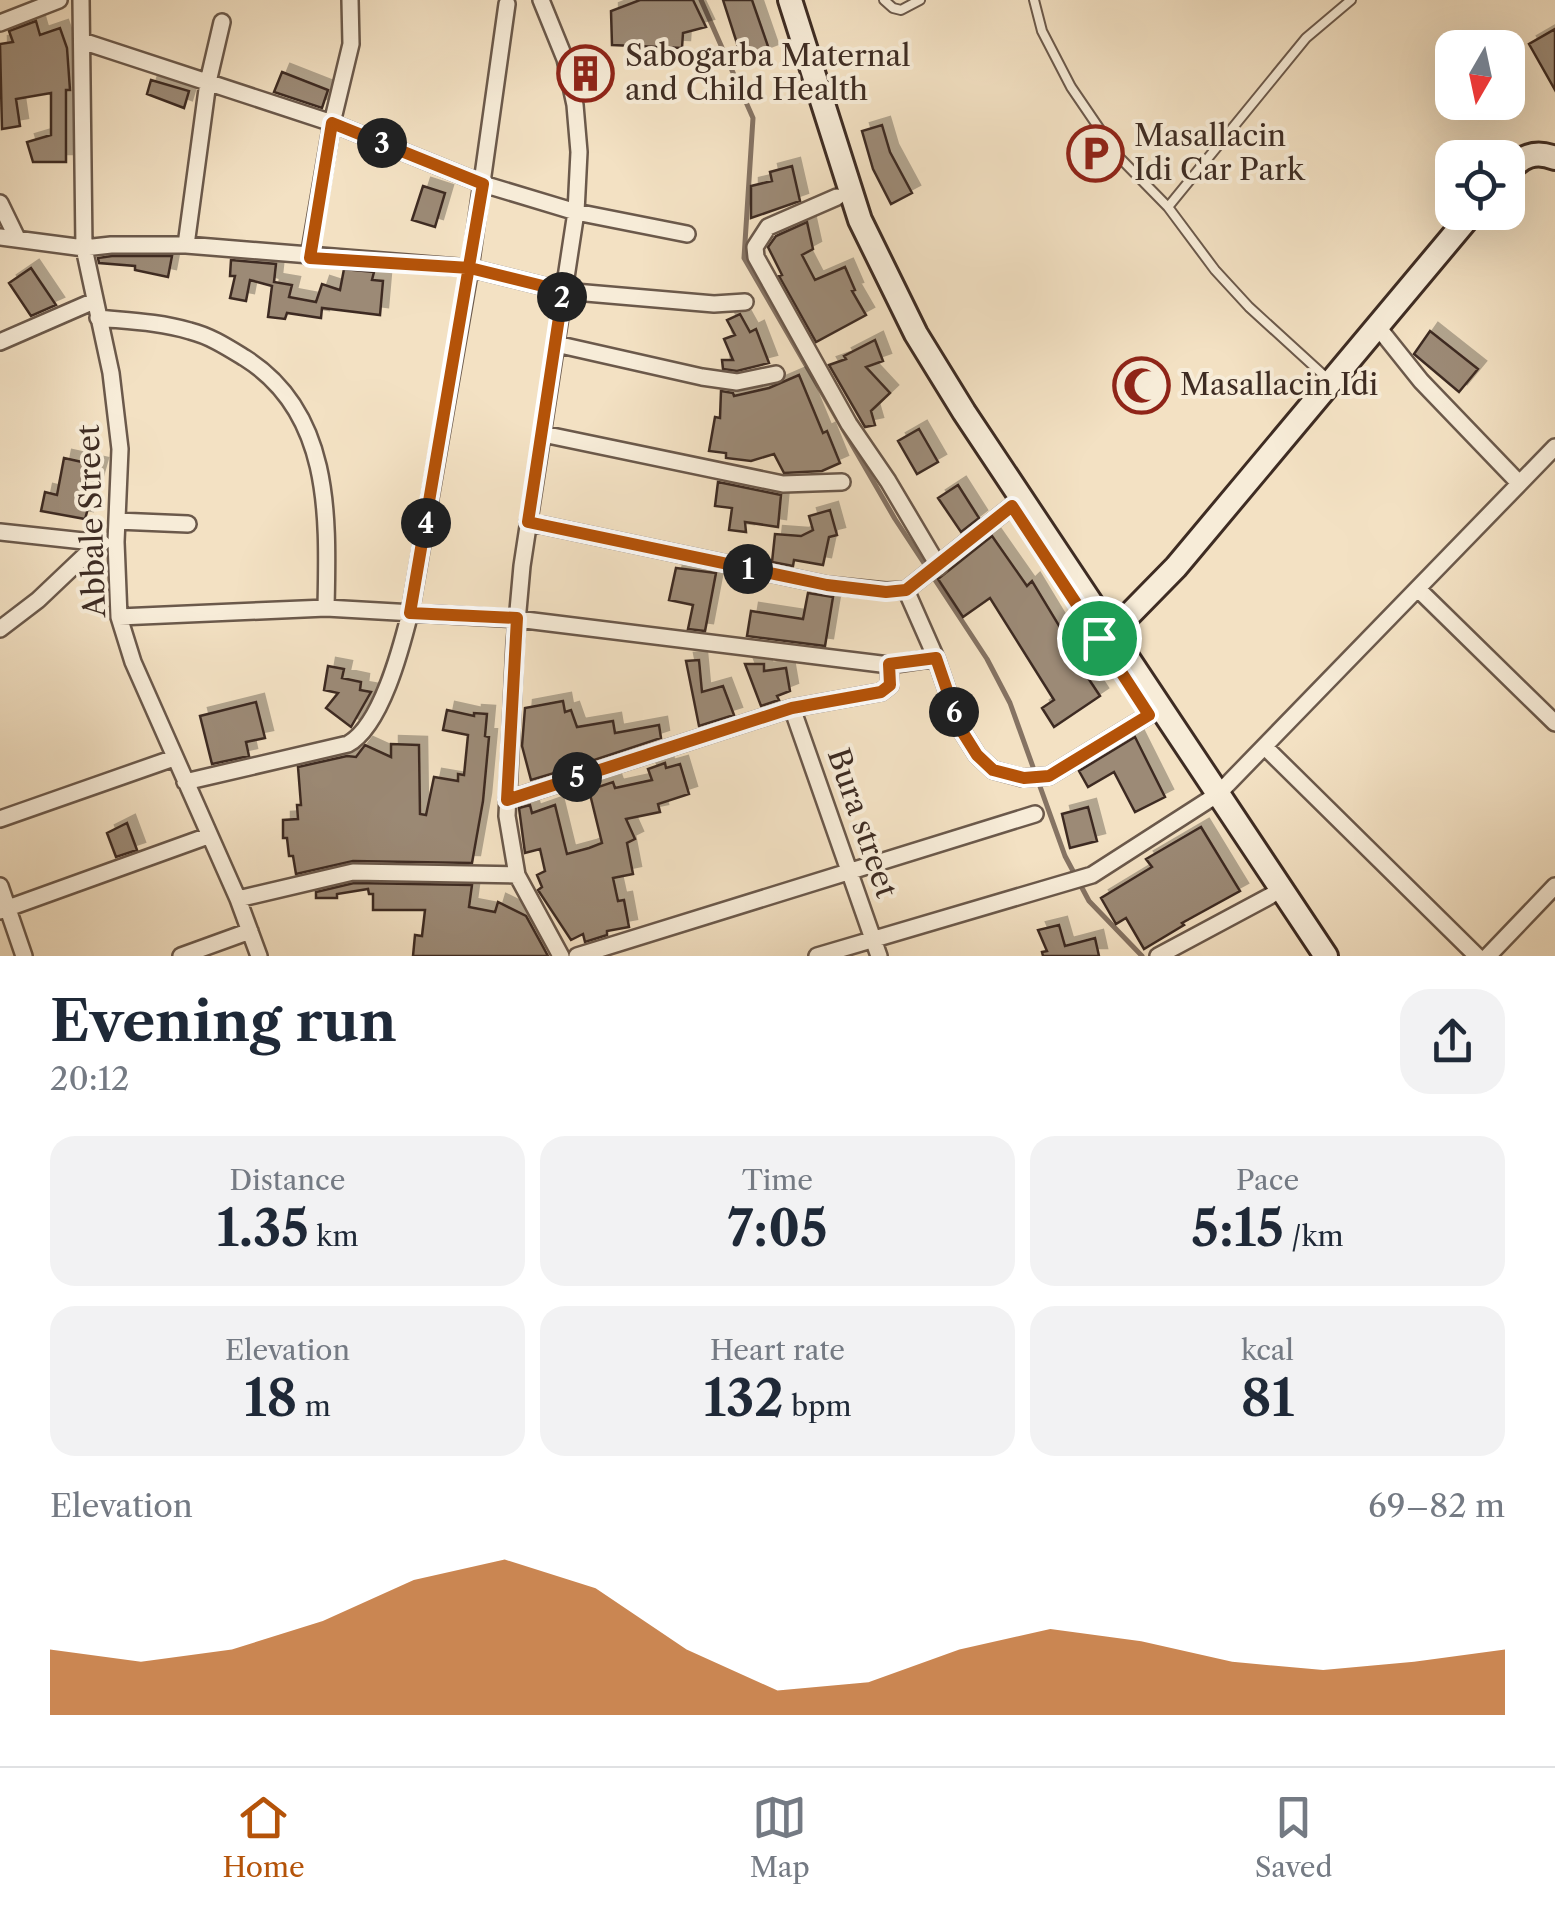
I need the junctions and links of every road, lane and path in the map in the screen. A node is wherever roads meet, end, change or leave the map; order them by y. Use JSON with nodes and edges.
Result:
{"nodes":[{"id":1,"x":59,"y":0,"type":"edge"},
{"id":2,"x":82,"y":0,"type":"edge"},
{"id":3,"x":350,"y":0,"type":"edge"},
{"id":4,"x":774,"y":0,"type":"edge"},
{"id":5,"x":790,"y":0,"type":"edge"},
{"id":6,"x":884,"y":0,"type":"edge"},
{"id":7,"x":920,"y":0,"type":"edge"},
{"id":8,"x":1034,"y":0,"type":"edge"},
{"id":9,"x":1352,"y":0,"type":"edge"},
{"id":10,"x":502,"y":2,"type":"edge"},
{"id":11,"x":541,"y":2,"type":"edge"},
{"id":12,"x":222,"y":22,"type":"dead end"},
{"id":13,"x":0,"y":23,"type":"edge"},
{"id":14,"x":82,"y":41,"type":"junction"},
{"id":15,"x":208,"y":82,"type":"junction"},
{"id":16,"x":332,"y":123,"type":"junction"},
{"id":17,"x":1553,"y":153,"type":"edge"},
{"id":18,"x":1525,"y":157,"type":"edge"},
{"id":19,"x":483,"y":184,"type":"junction"},
{"id":20,"x":837,"y":197,"type":"junction"},
{"id":21,"x":0,"y":203,"type":"edge"},
{"id":22,"x":1168,"y":207,"type":"junction"},
{"id":23,"x":576,"y":212,"type":"junction"},
{"id":24,"x":1458,"y":230,"type":"edge"},
{"id":25,"x":687,"y":234,"type":"dead end"},
{"id":26,"x":0,"y":237,"type":"edge"},
{"id":27,"x":17,"y":238,"type":"junction"},
{"id":28,"x":186,"y":245,"type":"junction"},
{"id":29,"x":84,"y":248,"type":"junction"},
{"id":30,"x":310,"y":258,"type":"junction"},
{"id":31,"x":470,"y":268,"type":"junction"},
{"id":32,"x":563,"y":291,"type":"junction"},
{"id":33,"x":94,"y":301,"type":"junction"},
{"id":34,"x":745,"y":302,"type":"dead end"},
{"id":35,"x":98,"y":318,"type":"junction"},
{"id":36,"x":1377,"y":326,"type":"junction"},
{"id":37,"x":0,"y":342,"type":"edge"},
{"id":38,"x":556,"y":344,"type":"junction"},
{"id":39,"x":776,"y":374,"type":"dead end"},
{"id":40,"x":1330,"y":380,"type":"junction"},
{"id":41,"x":543,"y":434,"type":"junction"},
{"id":42,"x":1555,"y":447,"type":"edge"},
{"id":43,"x":842,"y":482,"type":"dead end"},
{"id":44,"x":1519,"y":483,"type":"junction"},
{"id":45,"x":1012,"y":506,"type":"junction"},
{"id":46,"x":117,"y":521,"type":"junction"},
{"id":47,"x":528,"y":522,"type":"junction"},
{"id":48,"x":188,"y":524,"type":"dead end"},
{"id":49,"x":0,"y":532,"type":"edge"},
{"id":50,"x":116,"y":542,"type":"junction"},
{"id":51,"x":97,"y":544,"type":"junction"},
{"id":52,"x":939,"y":567,"type":"junction"},
{"id":53,"x":906,"y":590,"type":"junction"},
{"id":54,"x":1419,"y":590,"type":"junction"},
{"id":55,"x":326,"y":608,"type":"junction"},
{"id":56,"x":410,"y":613,"type":"junction"},
{"id":57,"x":120,"y":617,"type":"junction"},
{"id":58,"x":517,"y":618,"type":"junction"},
{"id":59,"x":0,"y":629,"type":"edge"},
{"id":60,"x":1104,"y":634,"type":"junction"},
{"id":61,"x":936,"y":658,"type":"junction"},
{"id":62,"x":889,"y":664,"type":"junction"},
{"id":63,"x":792,"y":708,"type":"junction"},
{"id":64,"x":1149,"y":715,"type":"junction"},
{"id":65,"x":1555,"y":723,"type":"edge"},
{"id":66,"x":1264,"y":747,"type":"junction"},
{"id":67,"x":174,"y":758,"type":"junction"},
{"id":68,"x":185,"y":782,"type":"junction"},
{"id":69,"x":1212,"y":798,"type":"junction"},
{"id":70,"x":507,"y":800,"type":"junction"},
{"id":71,"x":1035,"y":814,"type":"dead end"},
{"id":72,"x":0,"y":819,"type":"edge"},
{"id":73,"x":208,"y":836,"type":"junction"},
{"id":74,"x":851,"y":871,"type":"junction"},
{"id":75,"x":517,"y":876,"type":"junction"},
{"id":76,"x":0,"y":886,"type":"edge"},
{"id":77,"x":1555,"y":886,"type":"edge"},
{"id":78,"x":1270,"y":896,"type":"junction"},
{"id":79,"x":238,"y":899,"type":"junction"},
{"id":80,"x":4,"y":910,"type":"edge"},
{"id":81,"x":250,"y":931,"type":"junction"},
{"id":82,"x":873,"y":938,"type":"junction"},
{"id":83,"x":24,"y":956,"type":"edge"},
{"id":84,"x":181,"y":956,"type":"edge"},
{"id":85,"x":259,"y":956,"type":"edge"},
{"id":86,"x":561,"y":956,"type":"edge"},
{"id":87,"x":578,"y":956,"type":"edge"},
{"id":88,"x":817,"y":956,"type":"edge"},
{"id":89,"x":879,"y":956,"type":"edge"},
{"id":90,"x":1158,"y":956,"type":"edge"},
{"id":91,"x":1310,"y":956,"type":"edge"},
{"id":92,"x":1326,"y":956,"type":"edge"},
{"id":93,"x":1477,"y":956,"type":"edge"},
{"id":94,"x":1488,"y":956,"type":"edge"}],
"edges":[{"from":1,"to":13,"type":"street"},
{"from":2,"to":14,"type":"street","name":"Abbale Street"},
{"from":3,"to":16,"type":"street"},
{"from":4,"to":20,"type":"main road"},
{"from":5,"to":60,"type":"main road"},
{"from":6,"to":7,"type":"lane"},
{"from":8,"to":22,"type":"lane"},
{"from":9,"to":22,"type":"lane"},
{"from":10,"to":11,"type":"street"},
{"from":10,"to":19,"type":"street"},
{"from":11,"to":23,"type":"street"},
{"from":12,"to":15,"type":"street"},
{"from":14,"to":15,"type":"street"},
{"from":14,"to":29,"type":"street","name":"Abbale Street"},
{"from":15,"to":16,"type":"street"},
{"from":15,"to":28,"type":"street"},
{"from":16,"to":19,"type":"street"},
{"from":16,"to":30,"type":"street"},
{"from":17,"to":18,"type":"main road"},
{"from":19,"to":23,"type":"street"},
{"from":19,"to":31,"type":"street"},
{"from":20,"to":45,"type":"main road"},
{"from":20,"to":52,"type":"street"},
{"from":21,"to":27,"type":"street"},
{"from":22,"to":40,"type":"lane"},
{"from":23,"to":25,"type":"street"},
{"from":23,"to":32,"type":"street"},
{"from":24,"to":36,"type":"main road"},
{"from":26,"to":27,"type":"street"},
{"from":27,"to":29,"type":"street"},
{"from":28,"to":29,"type":"street"},
{"from":28,"to":30,"type":"street"},
{"from":29,"to":33,"type":"street","name":"Abbale Street"},
{"from":30,"to":31,"type":"street"},
{"from":31,"to":32,"type":"street"},
{"from":31,"to":56,"type":"street"},
{"from":32,"to":34,"type":"street"},
{"from":32,"to":38,"type":"street"},
{"from":33,"to":35,"type":"street","name":"Abbale Street"},
{"from":33,"to":37,"type":"street"},
{"from":35,"to":46,"type":"street","name":"Abbale Street"},
{"from":35,"to":55,"type":"street"},
{"from":36,"to":40,"type":"main road"},
{"from":36,"to":44,"type":"street"},
{"from":38,"to":39,"type":"street"},
{"from":38,"to":41,"type":"street"},
{"from":40,"to":60,"type":"main road"},
{"from":41,"to":43,"type":"street"},
{"from":41,"to":47,"type":"street"},
{"from":42,"to":44,"type":"street"},
{"from":44,"to":54,"type":"street"},
{"from":45,"to":52,"type":"street"},
{"from":45,"to":60,"type":"main road"},
{"from":46,"to":48,"type":"street"},
{"from":46,"to":50,"type":"street","name":"Abbale Street"},
{"from":47,"to":53,"type":"street"},
{"from":47,"to":58,"type":"street"},
{"from":49,"to":51,"type":"street"},
{"from":50,"to":51,"type":"street"},
{"from":50,"to":57,"type":"street","name":"Abbale Street"},
{"from":51,"to":59,"type":"street"},
{"from":52,"to":53,"type":"street"},
{"from":53,"to":61,"type":"street"},
{"from":54,"to":65,"type":"street"},
{"from":54,"to":66,"type":"street"},
{"from":55,"to":56,"type":"street"},
{"from":55,"to":57,"type":"street"},
{"from":56,"to":58,"type":"street"},
{"from":56,"to":68,"type":"street"},
{"from":57,"to":67,"type":"street","name":"Abbale Street"},
{"from":58,"to":62,"type":"street"},
{"from":58,"to":70,"type":"street"},
{"from":60,"to":64,"type":"main road"},
{"from":60,"to":69,"type":"main road"},
{"from":61,"to":62,"type":"street"},
{"from":61,"to":64,"type":"street"},
{"from":62,"to":63,"type":"street"},
{"from":63,"to":70,"type":"street"},
{"from":63,"to":74,"type":"street","name":"Bura street"},
{"from":64,"to":69,"type":"main road"},
{"from":66,"to":69,"type":"street"},
{"from":66,"to":93,"type":"street"},
{"from":67,"to":68,"type":"street","name":"Abbale Street"},
{"from":67,"to":72,"type":"street"},
{"from":68,"to":73,"type":"street","name":"Abbale Street"},
{"from":69,"to":78,"type":"main road"},
{"from":69,"to":82,"type":"street"},
{"from":69,"to":92,"type":"main road"},
{"from":70,"to":75,"type":"street"},
{"from":71,"to":74,"type":"street"},
{"from":73,"to":79,"type":"street","name":"Abbale Street"},
{"from":73,"to":80,"type":"street"},
{"from":74,"to":82,"type":"street","name":"Bura street"},
{"from":74,"to":87,"type":"street"},
{"from":75,"to":79,"type":"street"},
{"from":75,"to":86,"type":"street"},
{"from":76,"to":80,"type":"street"},
{"from":77,"to":94,"type":"street"},
{"from":78,"to":90,"type":"street"},
{"from":78,"to":91,"type":"main road"},
{"from":79,"to":81,"type":"street","name":"Abbale Street"},
{"from":80,"to":83,"type":"street"},
{"from":81,"to":84,"type":"street"},
{"from":81,"to":85,"type":"street","name":"Abbale Street"},
{"from":82,"to":88,"type":"street"},
{"from":82,"to":89,"type":"street","name":"Bura street"}]}
